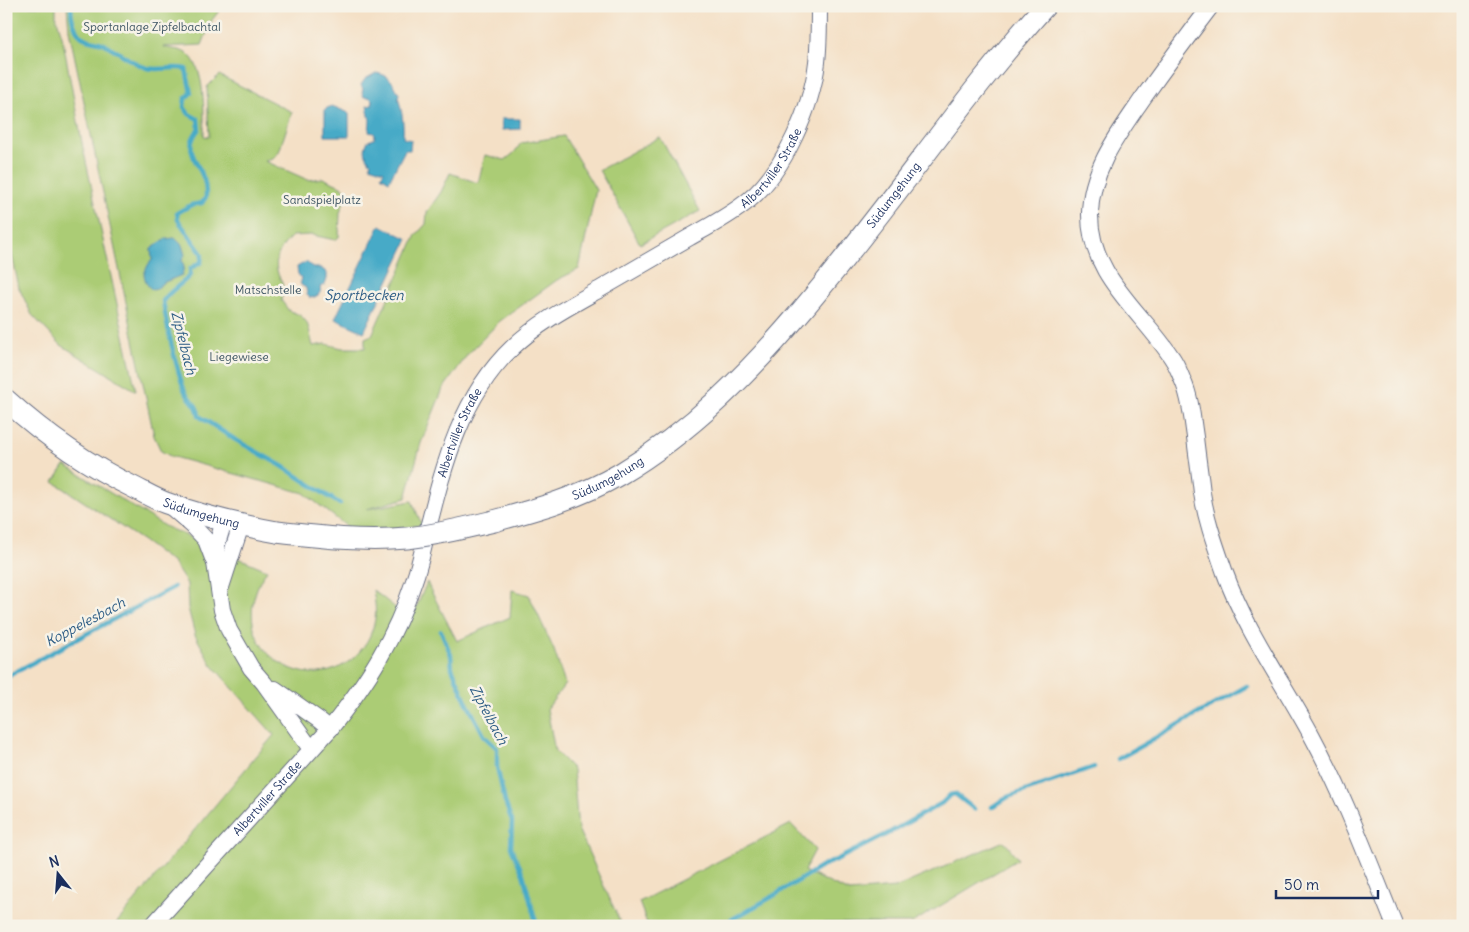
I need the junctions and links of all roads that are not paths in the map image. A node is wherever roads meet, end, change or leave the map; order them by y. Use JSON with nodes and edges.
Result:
{"nodes":[{"id":1,"x":819,"y":6,"type":"edge"},
{"id":2,"x":1045,"y":6,"type":"edge"},
{"id":3,"x":1210,"y":6,"type":"edge"},
{"id":4,"x":6,"y":400,"type":"edge"},
{"id":5,"x":165,"y":503,"type":"junction"},
{"id":6,"x":232,"y":523,"type":"junction"},
{"id":7,"x":215,"y":563,"type":"junction"},
{"id":8,"x":220,"y":594,"type":"junction"},
{"id":9,"x":264,"y":682,"type":"junction"},
{"id":10,"x":330,"y":729,"type":"junction"},
{"id":11,"x":311,"y":749,"type":"junction"},
{"id":12,"x":152,"y":926,"type":"edge"},
{"id":13,"x":1395,"y":926,"type":"edge"}],
"edges":[{"from":1,"to":10,"type":"street","name":"Albertviller Straße"},
{"from":2,"to":6,"type":"main road","name":"Südumgehung","bridge":true},
{"from":3,"to":13,"type":"street"},
{"from":4,"to":5,"type":"main road","name":"Südumgehung"},
{"from":5,"to":6,"type":"main road","name":"Südumgehung"},
{"from":5,"to":7,"type":"street"},
{"from":6,"to":7,"type":"street"},
{"from":6,"to":8,"type":"street"},
{"from":7,"to":8,"type":"street"},
{"from":8,"to":9,"type":"street"},
{"from":9,"to":10,"type":"street"},
{"from":9,"to":11,"type":"street"},
{"from":10,"to":11,"type":"street","name":"Albertviller Straße"},
{"from":11,"to":12,"type":"street","name":"Albertviller Straße"}]}
